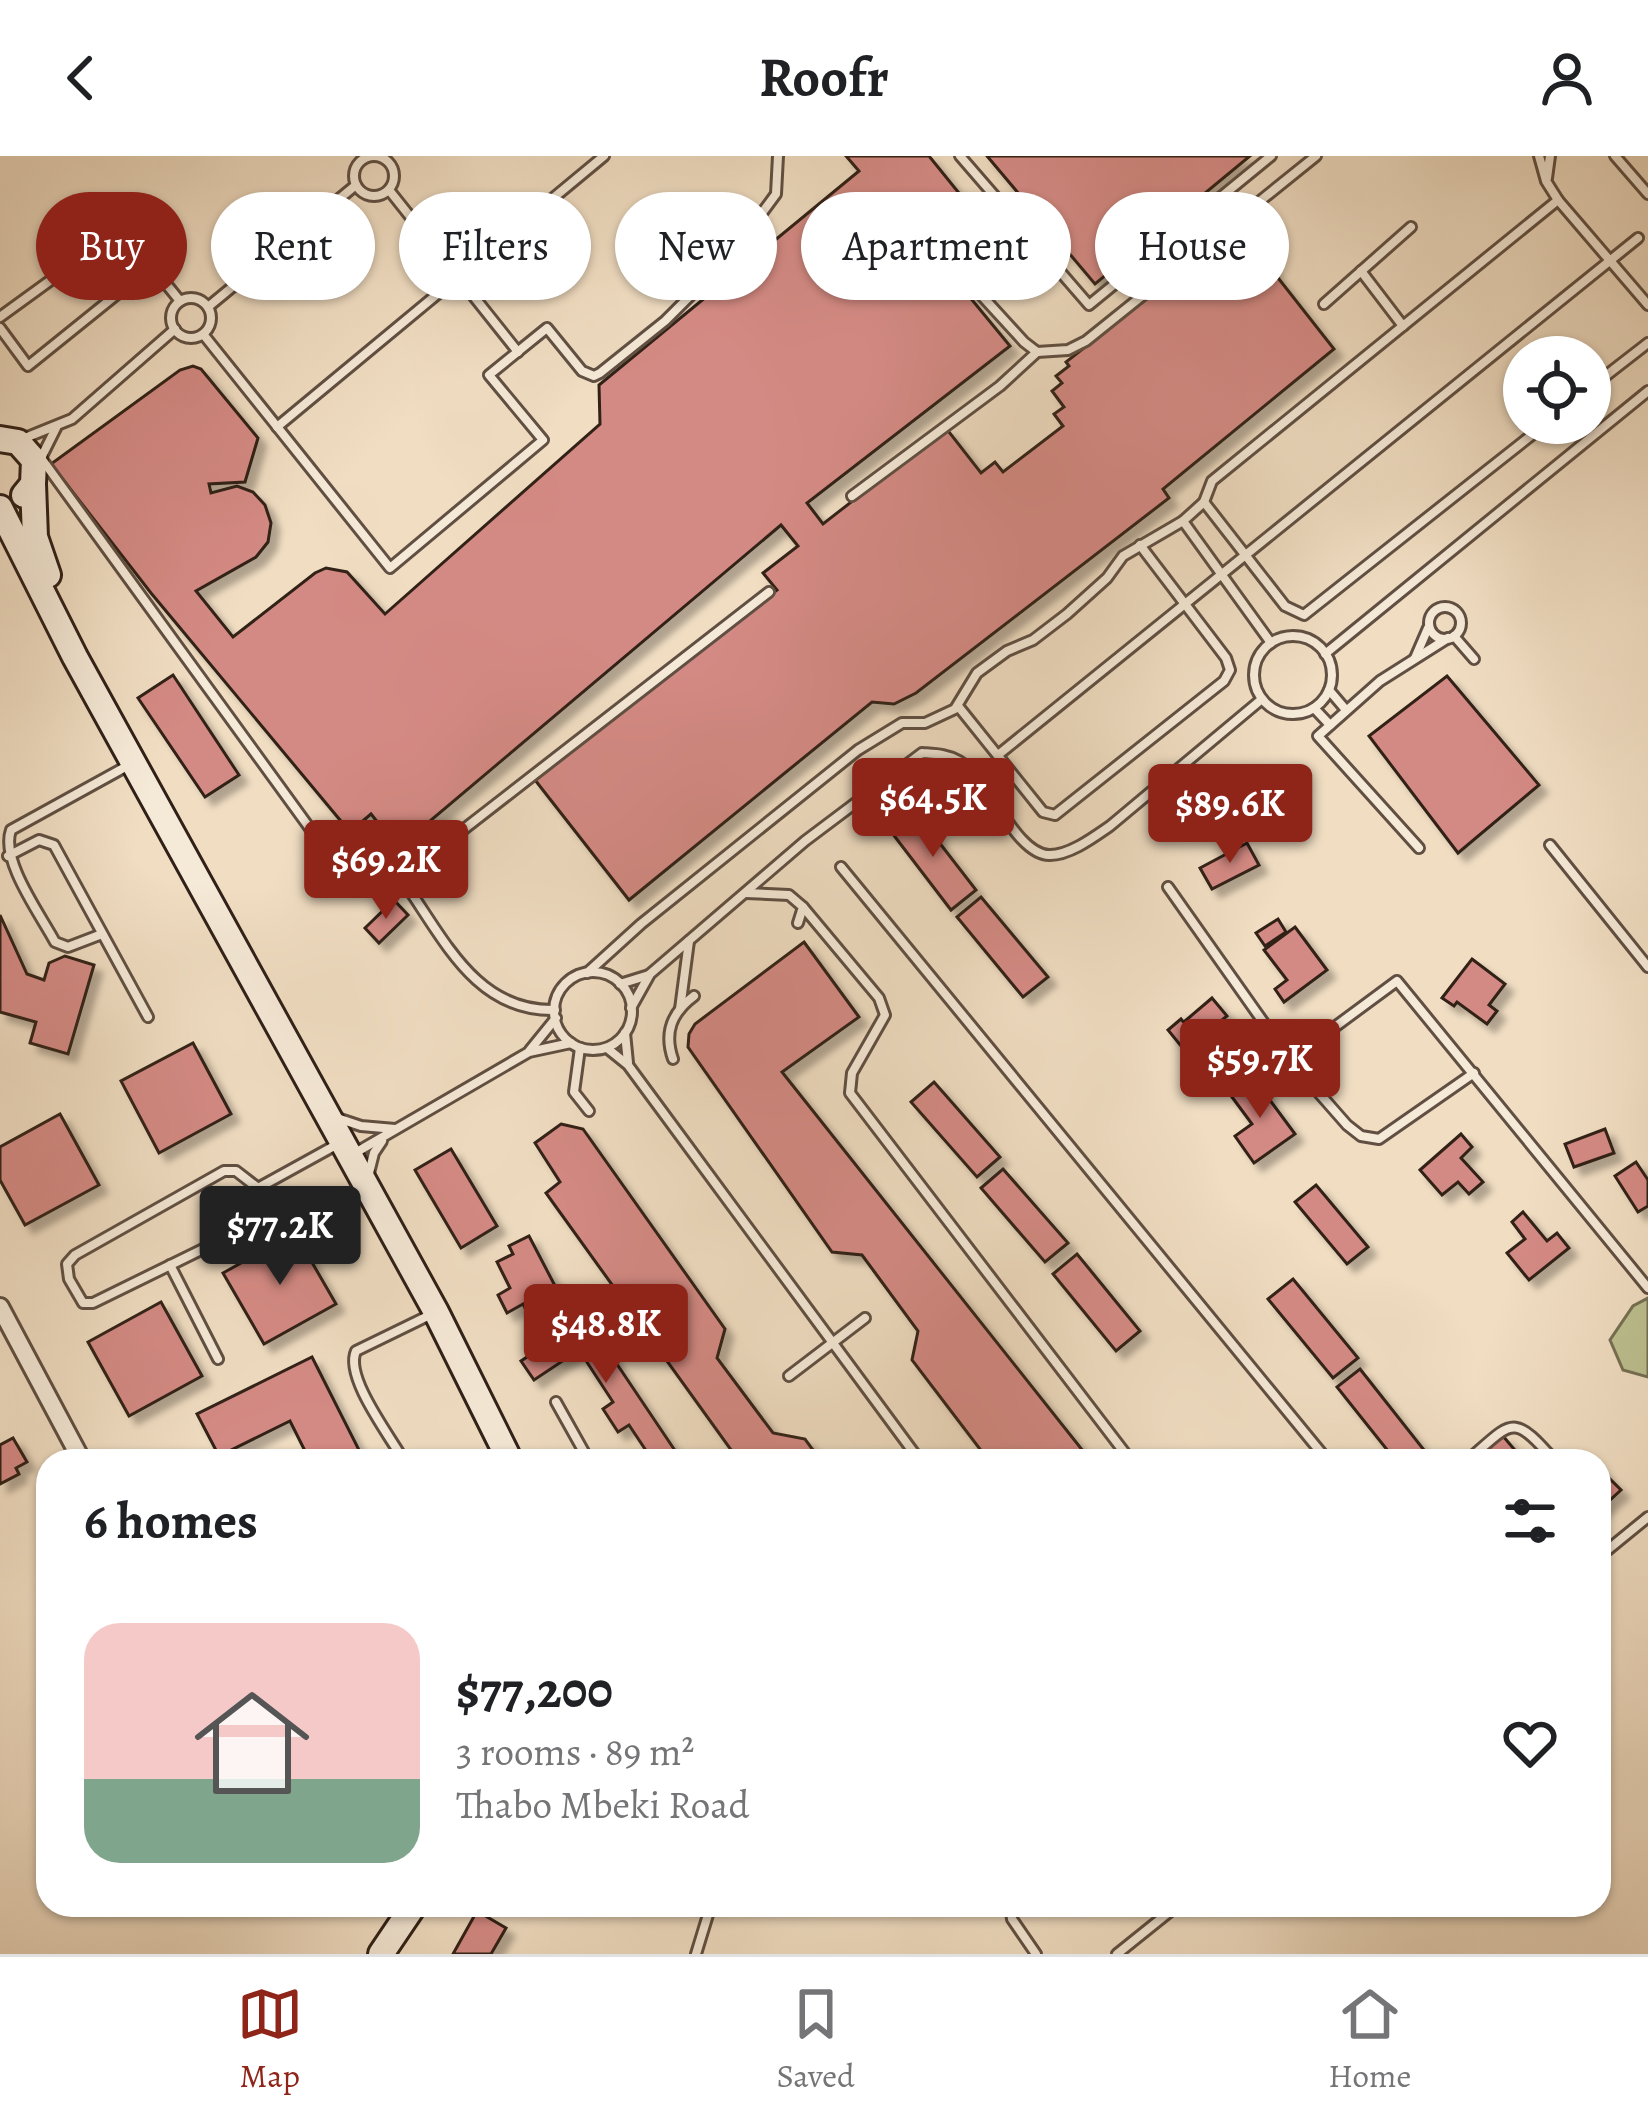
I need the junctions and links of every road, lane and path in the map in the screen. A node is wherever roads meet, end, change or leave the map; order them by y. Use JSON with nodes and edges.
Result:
{"nodes":[{"id":1,"x":374,"y":156,"type":"edge"},
{"id":2,"x":604,"y":156,"type":"edge"},
{"id":3,"x":778,"y":156,"type":"edge"},
{"id":4,"x":960,"y":156,"type":"edge"},
{"id":5,"x":1271,"y":156,"type":"edge"},
{"id":6,"x":1316,"y":156,"type":"edge"},
{"id":7,"x":1539,"y":156,"type":"edge"},
{"id":8,"x":1550,"y":156,"type":"edge"},
{"id":9,"x":1615,"y":156,"type":"edge"},
{"id":10,"x":388,"y":158,"type":"edge"},
{"id":11,"x":1546,"y":181,"type":"junction"},
{"id":12,"x":356,"y":185,"type":"junction"},
{"id":13,"x":388,"y":190,"type":"junction"},
{"id":14,"x":561,"y":192,"type":"edge"},
{"id":15,"x":1648,"y":194,"type":"edge"},
{"id":16,"x":1558,"y":200,"type":"junction"},
{"id":17,"x":399,"y":204,"type":"edge"},
{"id":18,"x":1411,"y":226,"type":"dead end"},
{"id":19,"x":1638,"y":238,"type":"dead end"},
{"id":20,"x":1610,"y":261,"type":"junction"},
{"id":21,"x":1361,"y":271,"type":"junction"},
{"id":22,"x":36,"y":291,"type":"edge"},
{"id":23,"x":110,"y":300,"type":"edge"},
{"id":24,"x":430,"y":300,"type":"edge"},
{"id":25,"x":476,"y":300,"type":"edge"},
{"id":26,"x":987,"y":300,"type":"edge"},
{"id":27,"x":180,"y":301,"type":"joint"},
{"id":28,"x":1324,"y":304,"type":"dead end"},
{"id":29,"x":1648,"y":305,"type":"edge"},
{"id":30,"x":208,"y":307,"type":"junction"},
{"id":31,"x":0,"y":317,"type":"edge"},
{"id":32,"x":1403,"y":326,"type":"junction"},
{"id":33,"x":0,"y":328,"type":"edge"},
{"id":34,"x":175,"y":329,"type":"junction"},
{"id":35,"x":203,"y":334,"type":"junction"},
{"id":36,"x":1648,"y":343,"type":"edge"},
{"id":37,"x":518,"y":352,"type":"junction"},
{"id":38,"x":1037,"y":352,"type":"junction"},
{"id":39,"x":1611,"y":372,"type":"edge"},
{"id":40,"x":1648,"y":391,"type":"edge"},
{"id":41,"x":56,"y":427,"type":"junction"},
{"id":42,"x":277,"y":427,"type":"junction"},
{"id":43,"x":7,"y":438,"type":"edge"},
{"id":44,"x":1520,"y":444,"type":"edge"},
{"id":45,"x":36,"y":471,"type":"junction"},
{"id":46,"x":853,"y":496,"type":"dead end"},
{"id":47,"x":1204,"y":502,"type":"junction"},
{"id":48,"x":0,"y":505,"type":"edge"},
{"id":49,"x":1183,"y":520,"type":"junction"},
{"id":50,"x":1140,"y":544,"type":"junction"},
{"id":51,"x":1246,"y":554,"type":"junction"},
{"id":52,"x":1222,"y":574,"type":"junction"},
{"id":53,"x":769,"y":592,"type":"dead end"},
{"id":54,"x":1185,"y":604,"type":"junction"},
{"id":55,"x":1429,"y":626,"type":"junction"},
{"id":56,"x":1451,"y":637,"type":"junction"},
{"id":57,"x":1271,"y":643,"type":"junction"},
{"id":58,"x":1325,"y":654,"type":"junction"},
{"id":59,"x":75,"y":657,"type":"junction"},
{"id":60,"x":1474,"y":658,"type":"dead end"},
{"id":61,"x":1415,"y":660,"type":"junction"},
{"id":62,"x":1329,"y":690,"type":"junction"},
{"id":63,"x":1262,"y":699,"type":"junction"},
{"id":64,"x":958,"y":706,"type":"junction"},
{"id":65,"x":1314,"y":708,"type":"junction"},
{"id":66,"x":1346,"y":710,"type":"junction"},
{"id":67,"x":1330,"y":725,"type":"junction"},
{"id":68,"x":998,"y":755,"type":"junction"},
{"id":69,"x":136,"y":762,"type":"junction"},
{"id":70,"x":1550,"y":845,"type":"dead end"},
{"id":71,"x":1419,"y":848,"type":"dead end"},
{"id":72,"x":8,"y":856,"type":"junction"},
{"id":73,"x":841,"y":867,"type":"dead end"},
{"id":74,"x":401,"y":878,"type":"junction"},
{"id":75,"x":1168,"y":886,"type":"dead end"},
{"id":76,"x":745,"y":893,"type":"junction"},
{"id":77,"x":803,"y":907,"type":"junction"},
{"id":78,"x":798,"y":923,"type":"dead end"},
{"id":79,"x":102,"y":934,"type":"junction"},
{"id":80,"x":689,"y":941,"type":"junction"},
{"id":81,"x":1648,"y":967,"type":"edge"},
{"id":82,"x":587,"y":973,"type":"junction"},
{"id":83,"x":650,"y":974,"type":"junction"},
{"id":84,"x":620,"y":984,"type":"junction"},
{"id":85,"x":694,"y":996,"type":"dead end"},
{"id":86,"x":631,"y":1008,"type":"junction"},
{"id":87,"x":680,"y":1010,"type":"junction"},
{"id":88,"x":555,"y":1014,"type":"junction"},
{"id":89,"x":148,"y":1017,"type":"dead end"},
{"id":90,"x":625,"y":1033,"type":"junction"},
{"id":91,"x":575,"y":1046,"type":"junction"},
{"id":92,"x":607,"y":1048,"type":"junction"},
{"id":93,"x":529,"y":1052,"type":"junction"},
{"id":94,"x":673,"y":1059,"type":"dead end"},
{"id":95,"x":1290,"y":1060,"type":"junction"},
{"id":96,"x":628,"y":1065,"type":"junction"},
{"id":97,"x":1474,"y":1073,"type":"junction"},
{"id":98,"x":589,"y":1112,"type":"dead end"},
{"id":99,"x":327,"y":1113,"type":"junction"},
{"id":100,"x":397,"y":1129,"type":"junction"},
{"id":101,"x":346,"y":1149,"type":"junction"},
{"id":102,"x":367,"y":1186,"type":"junction"},
{"id":103,"x":258,"y":1188,"type":"junction"},
{"id":104,"x":170,"y":1265,"type":"junction"},
{"id":105,"x":1648,"y":1288,"type":"edge"},
{"id":106,"x":0,"y":1307,"type":"edge"},
{"id":107,"x":436,"y":1312,"type":"junction"},
{"id":108,"x":866,"y":1318,"type":"dead end"},
{"id":109,"x":833,"y":1342,"type":"junction"},
{"id":110,"x":218,"y":1359,"type":"dead end"},
{"id":111,"x":789,"y":1376,"type":"dead end"},
{"id":112,"x":556,"y":1402,"type":"dead end"},
{"id":113,"x":76,"y":1449,"type":"edge"},
{"id":114,"x":397,"y":1449,"type":"edge"},
{"id":115,"x":504,"y":1449,"type":"edge"},
{"id":116,"x":582,"y":1449,"type":"edge"},
{"id":117,"x":911,"y":1449,"type":"edge"},
{"id":118,"x":1122,"y":1449,"type":"edge"},
{"id":119,"x":1318,"y":1449,"type":"edge"},
{"id":120,"x":1481,"y":1449,"type":"edge"},
{"id":121,"x":1544,"y":1449,"type":"edge"},
{"id":122,"x":1648,"y":1517,"type":"edge"},
{"id":123,"x":1611,"y":1547,"type":"edge"},
{"id":124,"x":407,"y":1917,"type":"edge"},
{"id":125,"x":707,"y":1917,"type":"edge"},
{"id":126,"x":1012,"y":1917,"type":"edge"},
{"id":127,"x":1163,"y":1917,"type":"edge"},
{"id":128,"x":381,"y":1954,"type":"edge"},
{"id":129,"x":696,"y":1954,"type":"edge"},
{"id":130,"x":1036,"y":1954,"type":"edge"},
{"id":131,"x":1117,"y":1954,"type":"edge"}],
"edges":[{"from":1,"to":10,"type":"lane"},
{"from":1,"to":12,"type":"lane"},
{"from":2,"to":14,"type":"lane"},
{"from":3,"to":37,"type":"lane"},
{"from":4,"to":5,"type":"lane"},
{"from":6,"to":38,"type":"lane"},
{"from":7,"to":11,"type":"lane"},
{"from":8,"to":11,"type":"lane"},
{"from":9,"to":15,"type":"lane"},
{"from":10,"to":13,"type":"lane"},
{"from":11,"to":16,"type":"lane"},
{"from":12,"to":13,"type":"lane"},
{"from":12,"to":30,"type":"lane"},
{"from":13,"to":17,"type":"lane"},
{"from":16,"to":20,"type":"lane"},
{"from":16,"to":32,"type":"lane"},
{"from":18,"to":21,"type":"lane"},
{"from":19,"to":20,"type":"lane"},
{"from":20,"to":29,"type":"lane"},
{"from":20,"to":51,"type":"lane"},
{"from":21,"to":28,"type":"lane"},
{"from":21,"to":32,"type":"lane"},
{"from":22,"to":31,"type":"lane"},
{"from":23,"to":33,"type":"lane"},
{"from":24,"to":42,"type":"lane"},
{"from":25,"to":37,"type":"lane"},
{"from":26,"to":38,"type":"lane"},
{"from":27,"to":30,"type":"lane"},
{"from":27,"to":34,"type":"lane"},
{"from":30,"to":35,"type":"lane"},
{"from":32,"to":47,"type":"lane"},
{"from":34,"to":35,"type":"lane"},
{"from":34,"to":41,"type":"lane"},
{"from":35,"to":42,"type":"lane"},
{"from":36,"to":39,"type":"lane"},
{"from":37,"to":42,"type":"lane"},
{"from":38,"to":46,"type":"lane"},
{"from":40,"to":58,"type":"lane"},
{"from":41,"to":43,"type":"lane"},
{"from":41,"to":45,"type":"lane"},
{"from":43,"to":45,"type":"main road"},
{"from":44,"to":51,"type":"lane"},
{"from":45,"to":48,"type":"main road"},
{"from":45,"to":59,"type":"main road"},
{"from":45,"to":74,"type":"lane"},
{"from":47,"to":49,"type":"lane"},
{"from":47,"to":51,"type":"lane"},
{"from":48,"to":59,"type":"main road"},
{"from":49,"to":50,"type":"lane"},
{"from":49,"to":52,"type":"lane"},
{"from":50,"to":54,"type":"lane"},
{"from":50,"to":64,"type":"lane"},
{"from":51,"to":52,"type":"lane"},
{"from":52,"to":54,"type":"lane"},
{"from":52,"to":57,"type":"lane"},
{"from":53,"to":74,"type":"lane"},
{"from":54,"to":68,"type":"lane"},
{"from":54,"to":68,"type":"lane"},
{"from":55,"to":56,"type":"lane"},
{"from":55,"to":56,"type":"lane"},
{"from":55,"to":61,"type":"lane"},
{"from":56,"to":60,"type":"lane"},
{"from":56,"to":61,"type":"lane"},
{"from":57,"to":58,"type":"lane"},
{"from":57,"to":63,"type":"lane"},
{"from":58,"to":62,"type":"lane"},
{"from":59,"to":69,"type":"main road"},
{"from":61,"to":66,"type":"lane"},
{"from":62,"to":65,"type":"lane"},
{"from":62,"to":66,"type":"lane"},
{"from":63,"to":65,"type":"lane"},
{"from":63,"to":76,"type":"lane"},
{"from":64,"to":68,"type":"lane"},
{"from":64,"to":82,"type":"lane"},
{"from":65,"to":67,"type":"lane"},
{"from":66,"to":67,"type":"lane"},
{"from":67,"to":71,"type":"lane"},
{"from":69,"to":72,"type":"lane"},
{"from":69,"to":99,"type":"main road"},
{"from":70,"to":81,"type":"lane"},
{"from":72,"to":79,"type":"lane"},
{"from":72,"to":79,"type":"lane"},
{"from":73,"to":119,"type":"lane"},
{"from":74,"to":88,"type":"lane"},
{"from":75,"to":95,"type":"lane"},
{"from":76,"to":77,"type":"lane"},
{"from":76,"to":80,"type":"lane"},
{"from":77,"to":78,"type":"lane"},
{"from":77,"to":118,"type":"lane"},
{"from":79,"to":89,"type":"lane"},
{"from":80,"to":83,"type":"lane"},
{"from":80,"to":87,"type":"lane"},
{"from":82,"to":84,"type":"lane"},
{"from":82,"to":88,"type":"lane"},
{"from":83,"to":84,"type":"lane"},
{"from":83,"to":86,"type":"lane"},
{"from":84,"to":86,"type":"lane"},
{"from":85,"to":87,"type":"lane"},
{"from":86,"to":90,"type":"lane"},
{"from":87,"to":94,"type":"lane"},
{"from":88,"to":91,"type":"lane"},
{"from":88,"to":93,"type":"lane"},
{"from":90,"to":92,"type":"lane"},
{"from":90,"to":96,"type":"lane"},
{"from":91,"to":92,"type":"lane"},
{"from":91,"to":93,"type":"lane"},
{"from":91,"to":98,"type":"lane"},
{"from":92,"to":96,"type":"lane"},
{"from":93,"to":100,"type":"lane"},
{"from":95,"to":97,"type":"lane"},
{"from":95,"to":97,"type":"lane"},
{"from":96,"to":109,"type":"lane"},
{"from":97,"to":105,"type":"lane"},
{"from":99,"to":100,"type":"lane"},
{"from":99,"to":101,"type":"main road"},
{"from":100,"to":101,"type":"lane"},
{"from":100,"to":102,"type":"lane"},
{"from":101,"to":102,"type":"main road"},
{"from":101,"to":103,"type":"lane"},
{"from":102,"to":107,"type":"main road"},
{"from":103,"to":104,"type":"lane"},
{"from":103,"to":104,"type":"lane"},
{"from":104,"to":110,"type":"lane"},
{"from":106,"to":113,"type":"street"},
{"from":107,"to":114,"type":"lane"},
{"from":107,"to":115,"type":"main road"},
{"from":108,"to":109,"type":"lane"},
{"from":109,"to":111,"type":"lane"},
{"from":109,"to":117,"type":"lane"},
{"from":112,"to":116,"type":"lane"},
{"from":120,"to":121,"type":"lane"},
{"from":122,"to":123,"type":"lane"},
{"from":124,"to":128,"type":"main road"},
{"from":125,"to":129,"type":"lane"},
{"from":126,"to":130,"type":"lane"},
{"from":127,"to":131,"type":"lane"}]}
